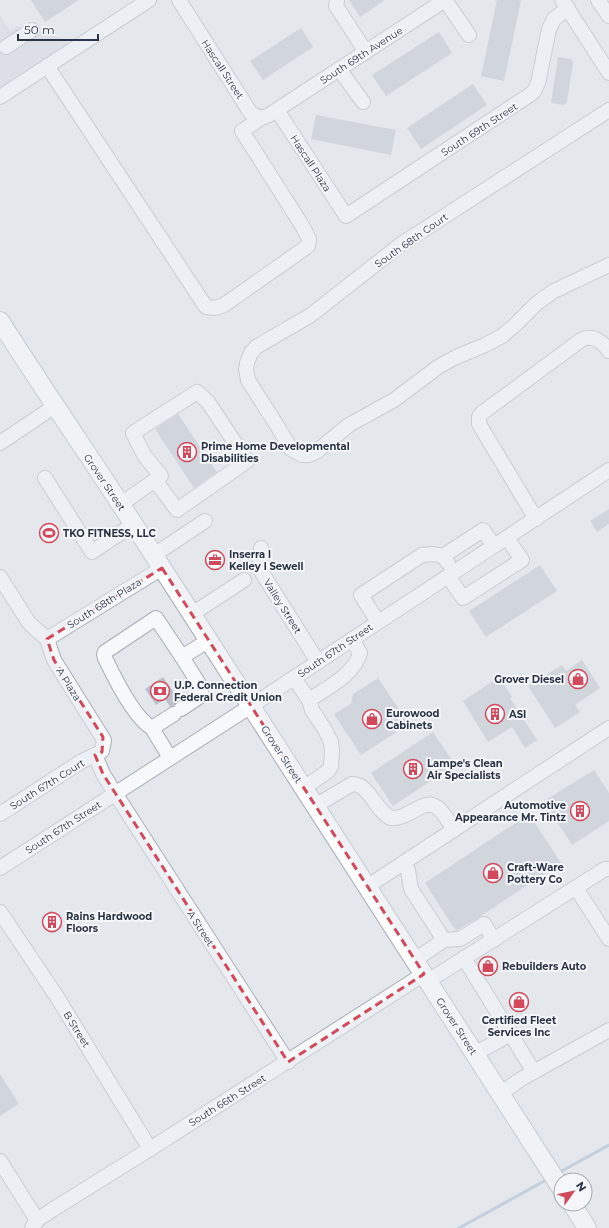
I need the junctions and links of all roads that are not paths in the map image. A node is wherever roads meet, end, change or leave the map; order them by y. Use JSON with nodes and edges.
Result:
{"nodes":[{"id":1,"x":149,"y":0,"type":"edge"},
{"id":2,"x":179,"y":0,"type":"edge"},
{"id":3,"x":337,"y":0,"type":"edge"},
{"id":4,"x":445,"y":0,"type":"edge"},
{"id":5,"x":598,"y":0,"type":"edge"},
{"id":6,"x":565,"y":4,"type":"edge"},
{"id":7,"x":609,"y":16,"type":"edge"},
{"id":8,"x":32,"y":30,"type":"dead end"},
{"id":9,"x":469,"y":35,"type":"dead end"},
{"id":10,"x":6,"y":47,"type":"dead end"},
{"id":11,"x":366,"y":52,"type":"junction"},
{"id":12,"x":604,"y":52,"type":"edge"},
{"id":13,"x":47,"y":66,"type":"junction"},
{"id":14,"x":339,"y":69,"type":"junction"},
{"id":15,"x":609,"y":73,"type":"edge"},
{"id":16,"x":0,"y":97,"type":"edge"},
{"id":17,"x":363,"y":102,"type":"dead end"},
{"id":18,"x":277,"y":110,"type":"junction"},
{"id":19,"x":609,"y":110,"type":"edge"},
{"id":20,"x":261,"y":118,"type":"junction"},
{"id":21,"x":346,"y":216,"type":"joint"},
{"id":22,"x":609,"y":265,"type":"edge"},
{"id":23,"x":0,"y":321,"type":"edge"},
{"id":24,"x":609,"y":351,"type":"edge"},
{"id":25,"x":55,"y":406,"type":"junction"},
{"id":26,"x":0,"y":443,"type":"edge"},
{"id":27,"x":609,"y":470,"type":"edge"},
{"id":28,"x":45,"y":478,"type":"dead end"},
{"id":29,"x":155,"y":480,"type":"junction"},
{"id":30,"x":121,"y":504,"type":"junction"},
{"id":31,"x":536,"y":518,"type":"junction"},
{"id":32,"x":205,"y":521,"type":"dead end"},
{"id":33,"x":134,"y":524,"type":"junction"},
{"id":34,"x":507,"y":538,"type":"junction"},
{"id":35,"x":494,"y":546,"type":"junction"},
{"id":36,"x":261,"y":548,"type":"dead end"},
{"id":37,"x":443,"y":556,"type":"junction"},
{"id":38,"x":158,"y":561,"type":"junction"},
{"id":39,"x":451,"y":574,"type":"junction"},
{"id":40,"x":0,"y":577,"type":"edge"},
{"id":41,"x":244,"y":580,"type":"dead end"},
{"id":42,"x":192,"y":614,"type":"junction"},
{"id":43,"x":378,"y":622,"type":"junction"},
{"id":44,"x":47,"y":639,"type":"junction"},
{"id":45,"x":352,"y":639,"type":"junction"},
{"id":46,"x":208,"y":640,"type":"junction"},
{"id":47,"x":182,"y":657,"type":"junction"},
{"id":48,"x":318,"y":662,"type":"junction"},
{"id":49,"x":294,"y":678,"type":"junction"},
{"id":50,"x":309,"y":700,"type":"junction"},
{"id":51,"x":251,"y":706,"type":"junction"},
{"id":52,"x":152,"y":728,"type":"junction"},
{"id":53,"x":609,"y":728,"type":"edge"},
{"id":54,"x":95,"y":755,"type":"junction"},
{"id":55,"x":170,"y":758,"type":"junction"},
{"id":56,"x":304,"y":788,"type":"junction"},
{"id":57,"x":115,"y":793,"type":"junction"},
{"id":58,"x":315,"y":806,"type":"junction"},
{"id":59,"x":0,"y":814,"type":"edge"},
{"id":60,"x":454,"y":830,"type":"junction"},
{"id":61,"x":403,"y":863,"type":"junction"},
{"id":62,"x":0,"y":868,"type":"edge"},
{"id":63,"x":608,"y":868,"type":"edge"},
{"id":64,"x":368,"y":886,"type":"junction"},
{"id":65,"x":576,"y":888,"type":"junction"},
{"id":66,"x":0,"y":912,"type":"edge"},
{"id":67,"x":609,"y":939,"type":"edge"},
{"id":68,"x":444,"y":940,"type":"junction"},
{"id":69,"x":494,"y":940,"type":"junction"},
{"id":70,"x":464,"y":958,"type":"junction"},
{"id":71,"x":422,"y":972,"type":"junction"},
{"id":72,"x":609,"y":1030,"type":"edge"},
{"id":73,"x":510,"y":1034,"type":"junction"},
{"id":74,"x":474,"y":1054,"type":"junction"},
{"id":75,"x":288,"y":1062,"type":"junction"},
{"id":76,"x":534,"y":1072,"type":"junction"},
{"id":77,"x":500,"y":1094,"type":"junction"},
{"id":78,"x":150,"y":1149,"type":"junction"},
{"id":79,"x":0,"y":1161,"type":"edge"},
{"id":80,"x":553,"y":1176,"type":"edge"},
{"id":81,"x":577,"y":1212,"type":"edge"},
{"id":82,"x":35,"y":1224,"type":"edge"},
{"id":83,"x":587,"y":1228,"type":"edge"}],
"edges":[{"from":1,"to":13,"type":"street"},
{"from":2,"to":20,"type":"street","name":"Hascall Street"},
{"from":3,"to":11,"type":"street"},
{"from":4,"to":9,"type":"street"},
{"from":4,"to":11,"type":"street","name":"South 69th Avenue"},
{"from":5,"to":7,"type":"street"},
{"from":6,"to":12,"type":"street"},
{"from":6,"to":21,"type":"street","name":"South 69th Street"},
{"from":8,"to":10,"type":"street"},
{"from":11,"to":14,"type":"street","name":"South 69th Avenue"},
{"from":12,"to":15,"type":"street"},
{"from":13,"to":16,"type":"street"},
{"from":13,"to":20,"type":"street"},
{"from":14,"to":17,"type":"street"},
{"from":14,"to":18,"type":"street","name":"South 69th Avenue"},
{"from":18,"to":20,"type":"street"},
{"from":18,"to":21,"type":"street","name":"Hascall Plaza"},
{"from":19,"to":22,"type":"street","name":"South 68th Court"},
{"from":23,"to":25,"type":"main road","name":"Grover Street"},
{"from":24,"to":31,"type":"street"},
{"from":25,"to":26,"type":"street"},
{"from":25,"to":30,"type":"main road","name":"Grover Street"},
{"from":27,"to":31,"type":"street","name":"South 67th Street"},
{"from":28,"to":33,"type":"street"},
{"from":29,"to":29,"type":"street"},
{"from":29,"to":30,"type":"street"},
{"from":30,"to":33,"type":"main road","name":"Grover Street"},
{"from":31,"to":34,"type":"street","name":"South 67th Street"},
{"from":32,"to":38,"type":"street","name":"South 68th Plaza"},
{"from":33,"to":38,"type":"main road","name":"Grover Street"},
{"from":34,"to":35,"type":"street","name":"South 67th Street"},
{"from":34,"to":39,"type":"street"},
{"from":35,"to":37,"type":"street"},
{"from":35,"to":39,"type":"street","name":"South 67th Street"},
{"from":36,"to":48,"type":"street","name":"Valley Street"},
{"from":37,"to":39,"type":"street"},
{"from":37,"to":43,"type":"street"},
{"from":38,"to":42,"type":"main road","name":"Grover Street"},
{"from":38,"to":44,"type":"street","name":"South 68th Plaza"},
{"from":39,"to":43,"type":"street","name":"South 67th Street"},
{"from":40,"to":44,"type":"street","name":"A Plaza"},
{"from":41,"to":42,"type":"street"},
{"from":42,"to":46,"type":"main road","name":"Grover Street"},
{"from":43,"to":45,"type":"street","name":"South 67th Street"},
{"from":44,"to":54,"type":"street","name":"A Plaza"},
{"from":45,"to":48,"type":"street","name":"South 67th Street"},
{"from":45,"to":50,"type":"street"},
{"from":46,"to":47,"type":"street"},
{"from":46,"to":51,"type":"main road","name":"Grover Street"},
{"from":47,"to":52,"type":"street"},
{"from":47,"to":52,"type":"street"},
{"from":48,"to":49,"type":"street","name":"South 67th Street"},
{"from":49,"to":50,"type":"street"},
{"from":49,"to":51,"type":"street","name":"South 67th Street"},
{"from":50,"to":56,"type":"street"},
{"from":51,"to":55,"type":"street","name":"South 67th Street"},
{"from":51,"to":56,"type":"main road","name":"Grover Street"},
{"from":52,"to":55,"type":"street"},
{"from":53,"to":60,"type":"street"},
{"from":54,"to":57,"type":"street"},
{"from":54,"to":59,"type":"street","name":"South 67th Court"},
{"from":55,"to":57,"type":"street","name":"South 67th Street"},
{"from":56,"to":58,"type":"main road","name":"Grover Street"},
{"from":57,"to":62,"type":"street","name":"South 67th Street"},
{"from":57,"to":75,"type":"street","name":"A Street"},
{"from":58,"to":60,"type":"street"},
{"from":58,"to":64,"type":"main road","name":"Grover Street"},
{"from":60,"to":61,"type":"street"},
{"from":61,"to":64,"type":"street"},
{"from":61,"to":68,"type":"street"},
{"from":63,"to":65,"type":"street"},
{"from":64,"to":71,"type":"main road","name":"Grover Street"},
{"from":65,"to":67,"type":"street"},
{"from":65,"to":69,"type":"street"},
{"from":66,"to":78,"type":"street","name":"B Street"},
{"from":68,"to":69,"type":"street"},
{"from":68,"to":71,"type":"street"},
{"from":69,"to":70,"type":"street"},
{"from":70,"to":71,"type":"street"},
{"from":70,"to":73,"type":"street"},
{"from":71,"to":74,"type":"main road","name":"Grover Street"},
{"from":71,"to":75,"type":"street","name":"South 66th Street"},
{"from":72,"to":76,"type":"street"},
{"from":73,"to":74,"type":"street"},
{"from":73,"to":76,"type":"street"},
{"from":74,"to":77,"type":"main road","name":"Grover Street"},
{"from":75,"to":78,"type":"street","name":"South 66th Street"},
{"from":76,"to":77,"type":"street"},
{"from":77,"to":80,"type":"main road","name":"Grover Street"},
{"from":78,"to":82,"type":"street","name":"South 66th Street"},
{"from":79,"to":82,"type":"street"},
{"from":81,"to":83,"type":"main road"}]}
